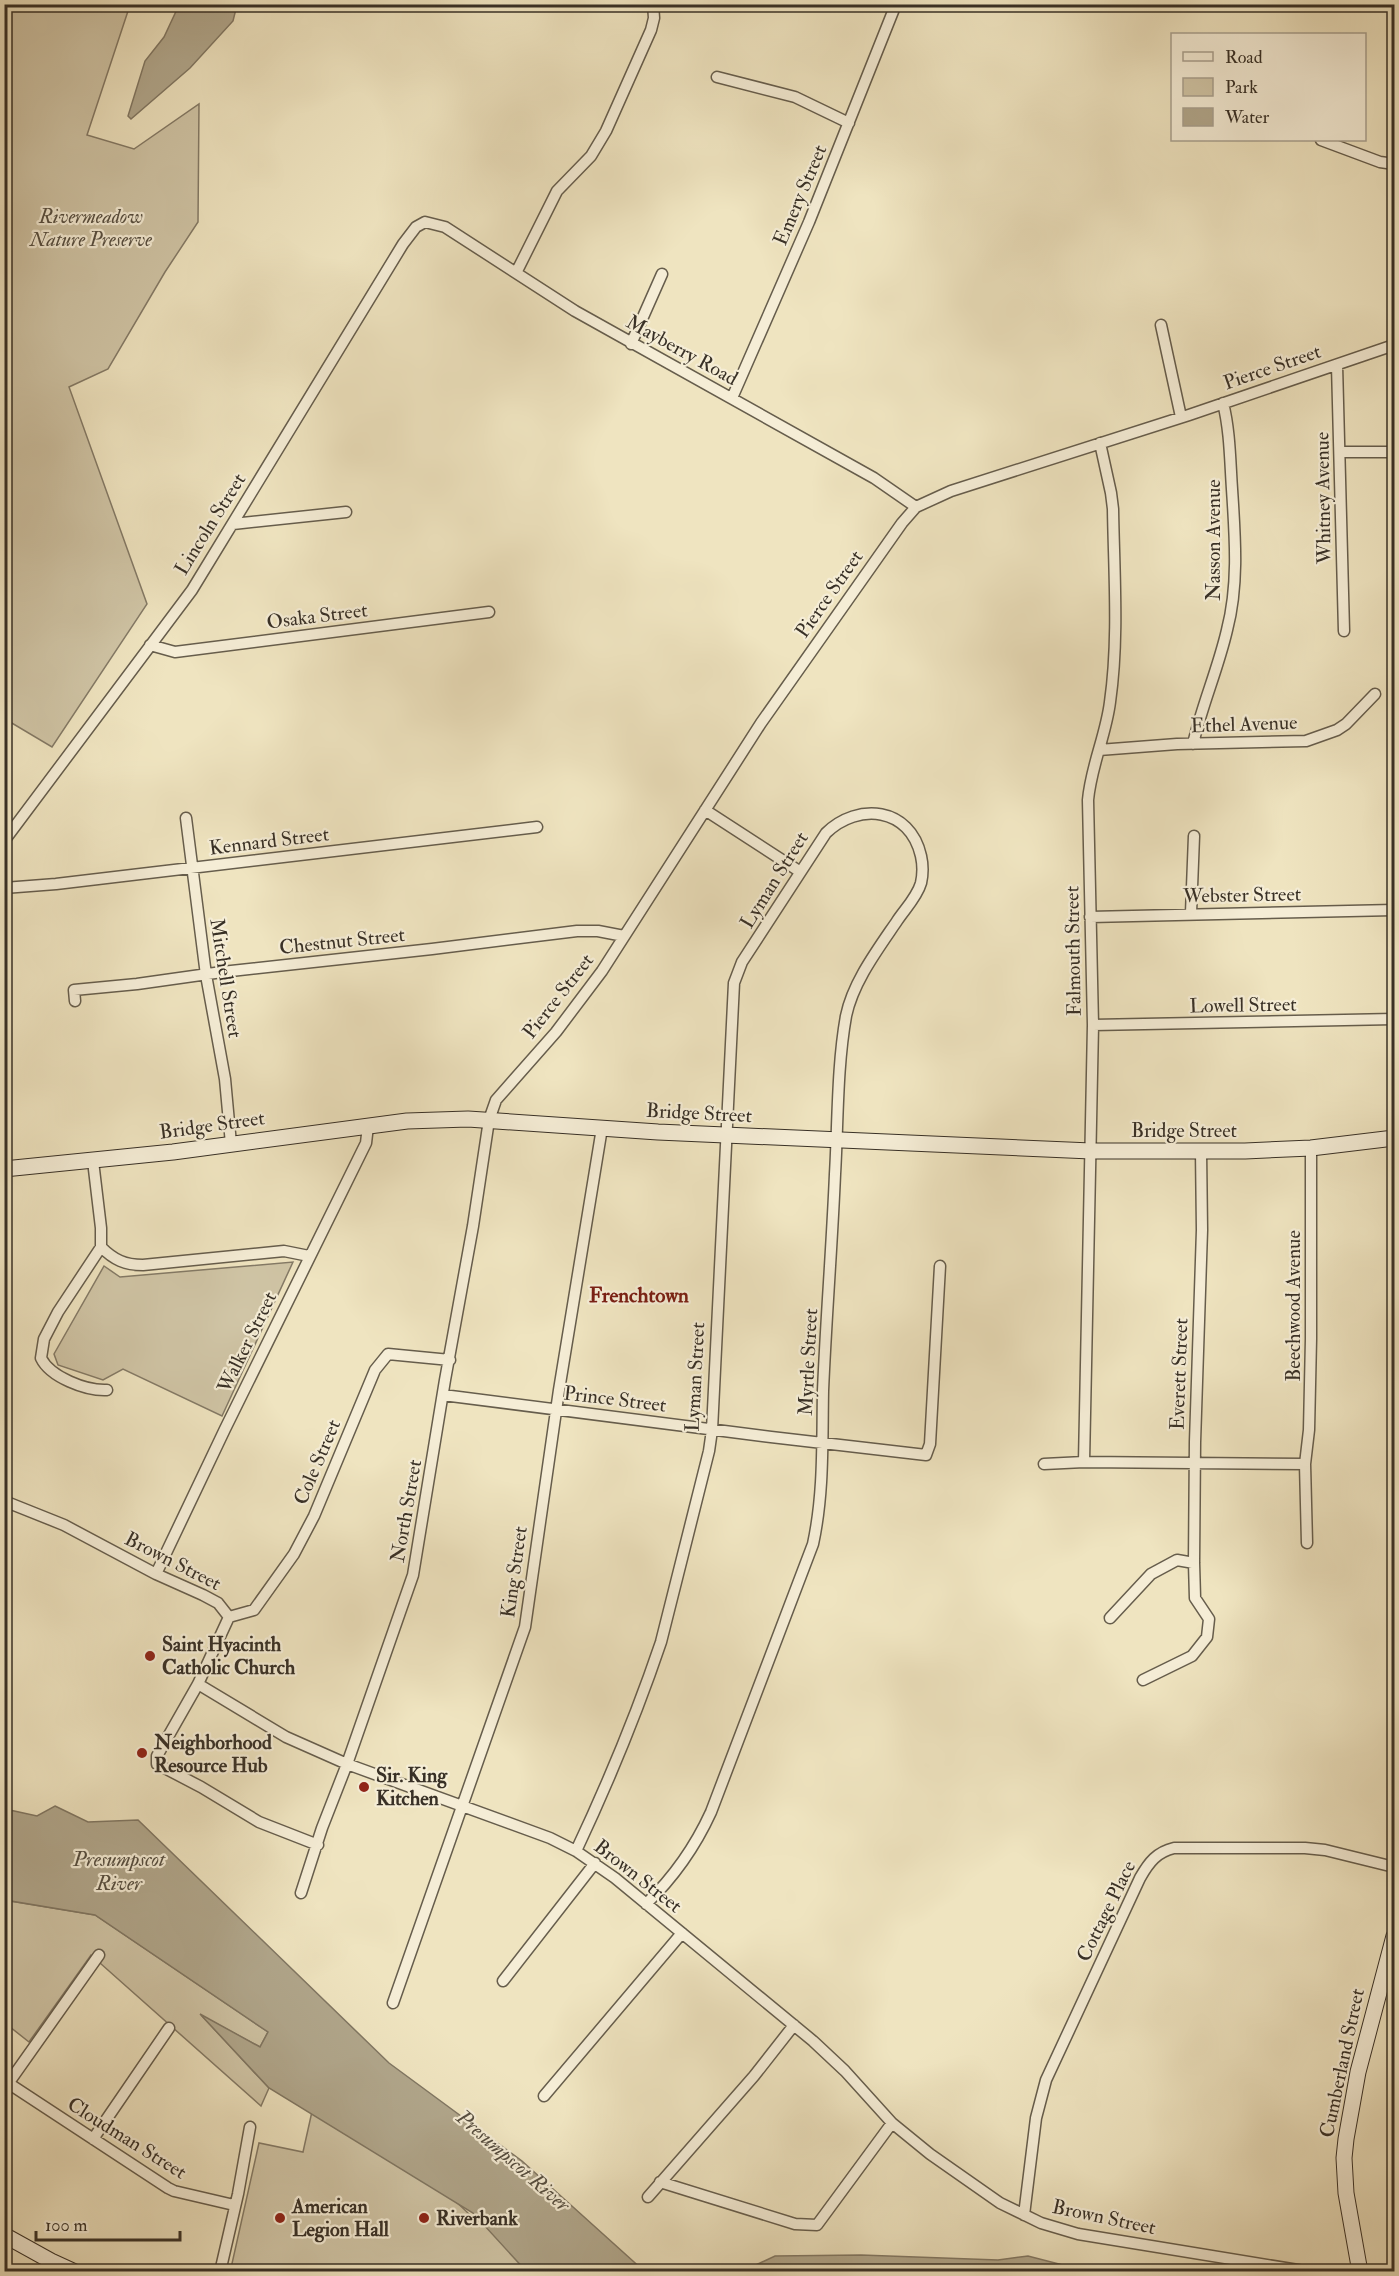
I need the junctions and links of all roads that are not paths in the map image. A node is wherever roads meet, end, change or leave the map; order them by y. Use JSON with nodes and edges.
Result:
{"nodes":[{"id":1,"x":653,"y":4,"type":"edge"},
{"id":2,"x":896,"y":4,"type":"edge"},
{"id":3,"x":717,"y":77,"type":"dead end"},
{"id":4,"x":849,"y":123,"type":"junction"},
{"id":5,"x":1324,"y":141,"type":"edge"},
{"id":6,"x":1395,"y":164,"type":"edge"},
{"id":7,"x":432,"y":223,"type":"joint"},
{"id":8,"x":516,"y":273,"type":"junction"},
{"id":9,"x":662,"y":274,"type":"dead end"},
{"id":10,"x":1161,"y":325,"type":"dead end"},
{"id":11,"x":631,"y":344,"type":"junction"},
{"id":12,"x":1395,"y":345,"type":"edge"},
{"id":13,"x":1337,"y":365,"type":"junction"},
{"id":14,"x":732,"y":399,"type":"junction"},
{"id":15,"x":1222,"y":403,"type":"junction"},
{"id":16,"x":1180,"y":417,"type":"junction"},
{"id":17,"x":1100,"y":443,"type":"junction"},
{"id":18,"x":1340,"y":452,"type":"junction"},
{"id":19,"x":1395,"y":452,"type":"edge"},
{"id":20,"x":916,"y":507,"type":"junction"},
{"id":21,"x":346,"y":512,"type":"dead end"},
{"id":22,"x":233,"y":524,"type":"junction"},
{"id":23,"x":489,"y":612,"type":"dead end"},
{"id":24,"x":1344,"y":631,"type":"dead end"},
{"id":25,"x":150,"y":645,"type":"junction"},
{"id":26,"x":1375,"y":694,"type":"dead end"},
{"id":27,"x":1193,"y":744,"type":"junction"},
{"id":28,"x":1099,"y":750,"type":"junction"},
{"id":29,"x":705,"y":810,"type":"junction"},
{"id":30,"x":887,"y":816,"type":"joint"},
{"id":31,"x":186,"y":818,"type":"dead end"},
{"id":32,"x":537,"y":827,"type":"dead end"},
{"id":33,"x":1194,"y":836,"type":"dead end"},
{"id":34,"x":4,"y":841,"type":"edge"},
{"id":35,"x":192,"y":868,"type":"junction"},
{"id":36,"x":799,"y":871,"type":"junction"},
{"id":37,"x":4,"y":888,"type":"edge"},
{"id":38,"x":1395,"y":909,"type":"edge"},
{"id":39,"x":1191,"y":913,"type":"junction"},
{"id":40,"x":1090,"y":916,"type":"junction"},
{"id":41,"x":624,"y":936,"type":"junction"},
{"id":42,"x":206,"y":975,"type":"junction"},
{"id":43,"x":75,"y":1001,"type":"dead end"},
{"id":44,"x":1395,"y":1019,"type":"edge"},
{"id":45,"x":1093,"y":1025,"type":"junction"},
{"id":46,"x":489,"y":1120,"type":"junction"},
{"id":47,"x":368,"y":1126,"type":"junction"},
{"id":48,"x":602,"y":1128,"type":"junction"},
{"id":49,"x":728,"y":1134,"type":"junction"},
{"id":50,"x":1395,"y":1138,"type":"edge"},
{"id":51,"x":837,"y":1141,"type":"junction"},
{"id":52,"x":231,"y":1144,"type":"junction"},
{"id":53,"x":1311,"y":1148,"type":"junction"},
{"id":54,"x":1091,"y":1151,"type":"junction"},
{"id":55,"x":1201,"y":1151,"type":"junction"},
{"id":56,"x":93,"y":1161,"type":"junction"},
{"id":57,"x":4,"y":1170,"type":"edge"},
{"id":58,"x":101,"y":1247,"type":"junction"},
{"id":59,"x":309,"y":1256,"type":"junction"},
{"id":60,"x":940,"y":1266,"type":"dead end"},
{"id":61,"x":450,"y":1360,"type":"junction"},
{"id":62,"x":107,"y":1390,"type":"dead end"},
{"id":63,"x":443,"y":1395,"type":"junction"},
{"id":64,"x":557,"y":1409,"type":"junction"},
{"id":65,"x":712,"y":1430,"type":"junction"},
{"id":66,"x":824,"y":1444,"type":"junction"},
{"id":67,"x":1083,"y":1462,"type":"junction"},
{"id":68,"x":1196,"y":1463,"type":"junction"},
{"id":69,"x":1044,"y":1464,"type":"dead end"},
{"id":70,"x":1305,"y":1464,"type":"junction"},
{"id":71,"x":4,"y":1501,"type":"edge"},
{"id":72,"x":1307,"y":1543,"type":"dead end"},
{"id":73,"x":1194,"y":1563,"type":"junction"},
{"id":74,"x":156,"y":1574,"type":"junction"},
{"id":75,"x":229,"y":1617,"type":"junction"},
{"id":76,"x":1110,"y":1618,"type":"dead end"},
{"id":77,"x":1143,"y":1680,"type":"dead end"},
{"id":78,"x":198,"y":1684,"type":"junction"},
{"id":79,"x":347,"y":1764,"type":"junction"},
{"id":80,"x":464,"y":1806,"type":"junction"},
{"id":81,"x":318,"y":1845,"type":"junction"},
{"id":82,"x":576,"y":1851,"type":"junction"},
{"id":83,"x":595,"y":1863,"type":"junction"},
{"id":84,"x":1395,"y":1868,"type":"edge"},
{"id":85,"x":301,"y":1893,"type":"dead end"},
{"id":86,"x":646,"y":1904,"type":"junction"},
{"id":87,"x":682,"y":1933,"type":"junction"},
{"id":88,"x":1395,"y":1936,"type":"edge"},
{"id":89,"x":99,"y":1955,"type":"dead end"},
{"id":90,"x":503,"y":1981,"type":"dead end"},
{"id":91,"x":393,"y":2002,"type":"dead end"},
{"id":92,"x":794,"y":2025,"type":"junction"},
{"id":93,"x":169,"y":2028,"type":"dead end"},
{"id":94,"x":6,"y":2086,"type":"edge"},
{"id":95,"x":544,"y":2096,"type":"dead end"},
{"id":96,"x":892,"y":2123,"type":"junction"},
{"id":97,"x":250,"y":2127,"type":"dead end"},
{"id":98,"x":93,"y":2139,"type":"junction"},
{"id":99,"x":660,"y":2182,"type":"junction"},
{"id":100,"x":648,"y":2197,"type":"dead end"},
{"id":101,"x":234,"y":2205,"type":"junction"},
{"id":102,"x":1023,"y":2215,"type":"junction"},
{"id":103,"x":4,"y":2235,"type":"edge"},
{"id":104,"x":75,"y":2271,"type":"edge"},
{"id":105,"x":220,"y":2271,"type":"edge"},
{"id":106,"x":1310,"y":2271,"type":"edge"},
{"id":107,"x":1360,"y":2271,"type":"edge"}],
"edges":[{"from":1,"to":8,"type":"street"},
{"from":2,"to":4,"type":"street","name":"Emery Street"},
{"from":3,"to":4,"type":"street"},
{"from":4,"to":14,"type":"street","name":"Emery Street"},
{"from":5,"to":6,"type":"street"},
{"from":7,"to":8,"type":"street","name":"Mayberry Road"},
{"from":7,"to":22,"type":"street","name":"Lincoln Street"},
{"from":8,"to":11,"type":"street","name":"Mayberry Road"},
{"from":9,"to":11,"type":"street"},
{"from":10,"to":16,"type":"street"},
{"from":11,"to":14,"type":"street","name":"Mayberry Road"},
{"from":12,"to":13,"type":"street","name":"Pierce Street"},
{"from":13,"to":15,"type":"street","name":"Pierce Street"},
{"from":13,"to":18,"type":"street","name":"Whitney Avenue"},
{"from":14,"to":20,"type":"street","name":"Mayberry Road"},
{"from":15,"to":16,"type":"street","name":"Pierce Street"},
{"from":15,"to":27,"type":"street","name":"Nasson Avenue"},
{"from":16,"to":17,"type":"street","name":"Pierce Street"},
{"from":17,"to":20,"type":"street","name":"Pierce Street"},
{"from":17,"to":28,"type":"street","name":"Falmouth Street"},
{"from":18,"to":19,"type":"street"},
{"from":18,"to":24,"type":"street","name":"Whitney Avenue"},
{"from":20,"to":29,"type":"street","name":"Pierce Street"},
{"from":21,"to":22,"type":"street"},
{"from":22,"to":25,"type":"street","name":"Lincoln Street"},
{"from":23,"to":25,"type":"street","name":"Osaka Street"},
{"from":25,"to":34,"type":"street","name":"Lincoln Street"},
{"from":26,"to":27,"type":"street","name":"Ethel Avenue"},
{"from":27,"to":28,"type":"street","name":"Ethel Avenue"},
{"from":28,"to":40,"type":"street","name":"Falmouth Street"},
{"from":29,"to":36,"type":"street"},
{"from":29,"to":41,"type":"street","name":"Pierce Street"},
{"from":30,"to":36,"type":"street","name":"Lyman Street"},
{"from":30,"to":51,"type":"street","name":"Myrtle Street"},
{"from":31,"to":35,"type":"street","name":"Mitchell Street"},
{"from":32,"to":35,"type":"street","name":"Kennard Street"},
{"from":33,"to":39,"type":"street"},
{"from":35,"to":37,"type":"street","name":"Kennard Street"},
{"from":35,"to":42,"type":"street","name":"Mitchell Street"},
{"from":36,"to":49,"type":"street","name":"Lyman Street"},
{"from":38,"to":39,"type":"street","name":"Webster Street"},
{"from":39,"to":40,"type":"street","name":"Webster Street"},
{"from":40,"to":45,"type":"street","name":"Falmouth Street"},
{"from":41,"to":42,"type":"street","name":"Chestnut Street"},
{"from":41,"to":46,"type":"street","name":"Pierce Street"},
{"from":42,"to":43,"type":"street","name":"Chestnut Street"},
{"from":42,"to":52,"type":"street","name":"Mitchell Street"},
{"from":44,"to":45,"type":"street","name":"Lowell Street"},
{"from":45,"to":54,"type":"street","name":"Falmouth Street"},
{"from":46,"to":47,"type":"street","name":"Bridge Street"},
{"from":46,"to":48,"type":"street","name":"Bridge Street"},
{"from":46,"to":61,"type":"street","name":"North Street"},
{"from":47,"to":52,"type":"street","name":"Bridge Street"},
{"from":47,"to":59,"type":"street","name":"Walker Street"},
{"from":48,"to":49,"type":"street","name":"Bridge Street"},
{"from":48,"to":64,"type":"street","name":"King Street"},
{"from":49,"to":51,"type":"street","name":"Bridge Street"},
{"from":49,"to":65,"type":"street","name":"Lyman Street"},
{"from":50,"to":53,"type":"street","name":"Bridge Street"},
{"from":51,"to":54,"type":"street","name":"Bridge Street"},
{"from":51,"to":66,"type":"street","name":"Myrtle Street"},
{"from":52,"to":56,"type":"street","name":"Bridge Street"},
{"from":53,"to":55,"type":"street","name":"Bridge Street"},
{"from":53,"to":70,"type":"street","name":"Beechwood Avenue"},
{"from":54,"to":55,"type":"street","name":"Bridge Street"},
{"from":54,"to":67,"type":"street","name":"Falmouth Street"},
{"from":55,"to":68,"type":"street","name":"Everett Street"},
{"from":56,"to":57,"type":"street","name":"Bridge Street"},
{"from":56,"to":58,"type":"street"},
{"from":58,"to":59,"type":"street"},
{"from":58,"to":62,"type":"street"},
{"from":59,"to":74,"type":"street","name":"Walker Street"},
{"from":60,"to":66,"type":"street","name":"Prince Street"},
{"from":61,"to":63,"type":"street","name":"North Street"},
{"from":61,"to":75,"type":"street","name":"Cole Street"},
{"from":63,"to":64,"type":"street","name":"Prince Street"},
{"from":63,"to":79,"type":"street","name":"North Street"},
{"from":64,"to":65,"type":"street","name":"Prince Street"},
{"from":64,"to":80,"type":"street","name":"King Street"},
{"from":65,"to":66,"type":"street","name":"Prince Street"},
{"from":65,"to":82,"type":"street","name":"Lyman Street"},
{"from":66,"to":86,"type":"street","name":"Myrtle Street"},
{"from":67,"to":68,"type":"street"},
{"from":67,"to":69,"type":"street"},
{"from":68,"to":70,"type":"street"},
{"from":68,"to":73,"type":"street","name":"Everett Street"},
{"from":70,"to":72,"type":"street","name":"Beechwood Avenue"},
{"from":71,"to":74,"type":"street","name":"Brown Street"},
{"from":73,"to":76,"type":"street"},
{"from":73,"to":77,"type":"street","name":"Everett Street"},
{"from":74,"to":75,"type":"street","name":"Brown Street"},
{"from":75,"to":78,"type":"street","name":"Brown Street"},
{"from":78,"to":79,"type":"street","name":"Brown Street"},
{"from":78,"to":81,"type":"street"},
{"from":79,"to":80,"type":"street","name":"Brown Street"},
{"from":79,"to":81,"type":"street","name":"North Street"},
{"from":80,"to":82,"type":"street","name":"Brown Street"},
{"from":80,"to":91,"type":"street","name":"King Street"},
{"from":81,"to":85,"type":"street","name":"North Street"},
{"from":82,"to":83,"type":"street","name":"Brown Street"},
{"from":83,"to":86,"type":"street","name":"Brown Street"},
{"from":83,"to":90,"type":"street"},
{"from":84,"to":102,"type":"street","name":"Cottage Place"},
{"from":86,"to":87,"type":"street","name":"Brown Street"},
{"from":87,"to":92,"type":"street","name":"Brown Street"},
{"from":87,"to":95,"type":"street"},
{"from":88,"to":107,"type":"street","name":"Cumberland Street"},
{"from":89,"to":94,"type":"street"},
{"from":92,"to":96,"type":"street","name":"Brown Street"},
{"from":92,"to":99,"type":"street"},
{"from":93,"to":98,"type":"street"},
{"from":94,"to":98,"type":"street","name":"Cloudman Street"},
{"from":96,"to":99,"type":"street"},
{"from":96,"to":102,"type":"street","name":"Brown Street"},
{"from":97,"to":101,"type":"street"},
{"from":98,"to":101,"type":"street","name":"Cloudman Street"},
{"from":99,"to":100,"type":"street"},
{"from":101,"to":105,"type":"street"},
{"from":102,"to":106,"type":"street","name":"Brown Street"},
{"from":103,"to":104,"type":"street"}]}
